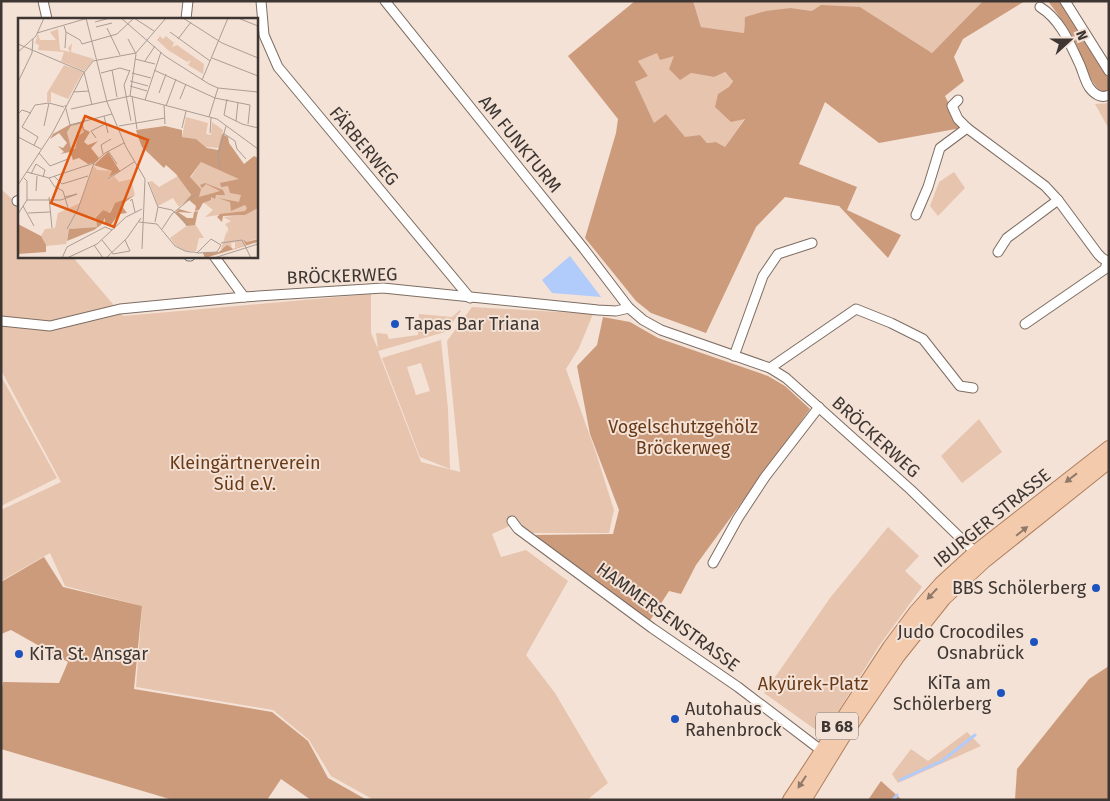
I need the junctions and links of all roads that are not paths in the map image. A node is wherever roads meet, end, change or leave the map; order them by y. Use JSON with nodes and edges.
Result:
{"nodes":[{"id":1,"x":43,"y":1,"type":"edge"},
{"id":2,"x":188,"y":1,"type":"edge"},
{"id":3,"x":261,"y":1,"type":"edge"},
{"id":4,"x":385,"y":1,"type":"edge"},
{"id":5,"x":1065,"y":1,"type":"edge"},
{"id":6,"x":1040,"y":7,"type":"dead end"},
{"id":7,"x":47,"y":18,"type":"edge"},
{"id":8,"x":186,"y":18,"type":"edge"},
{"id":9,"x":1109,"y":71,"type":"edge"},
{"id":10,"x":1109,"y":95,"type":"edge"},
{"id":11,"x":958,"y":100,"type":"dead end"},
{"id":12,"x":967,"y":128,"type":"junction"},
{"id":13,"x":1058,"y":200,"type":"junction"},
{"id":14,"x":916,"y":215,"type":"dead end"},
{"id":15,"x":812,"y":243,"type":"dead end"},
{"id":16,"x":998,"y":252,"type":"dead end"},
{"id":17,"x":215,"y":258,"type":"edge"},
{"id":18,"x":1108,"y":262,"type":"edge"},
{"id":19,"x":244,"y":297,"type":"junction"},
{"id":20,"x":470,"y":298,"type":"junction"},
{"id":21,"x":629,"y":308,"type":"junction"},
{"id":22,"x":1,"y":321,"type":"edge"},
{"id":23,"x":1025,"y":324,"type":"dead end"},
{"id":24,"x":734,"y":356,"type":"junction"},
{"id":25,"x":770,"y":368,"type":"junction"},
{"id":26,"x":973,"y":388,"type":"dead end"},
{"id":27,"x":819,"y":407,"type":"junction"},
{"id":28,"x":1109,"y":448,"type":"edge"},
{"id":29,"x":1109,"y":461,"type":"edge"},
{"id":30,"x":512,"y":521,"type":"dead end"},
{"id":31,"x":980,"y":557,"type":"junction"},
{"id":32,"x":713,"y":563,"type":"dead end"},
{"id":33,"x":826,"y":754,"type":"junction"},
{"id":34,"x":790,"y":800,"type":"edge"},
{"id":35,"x":804,"y":800,"type":"edge"}],
"edges":[{"from":1,"to":7,"type":"street"},
{"from":2,"to":8,"type":"street"},
{"from":3,"to":20,"type":"street","name":"FÄRBERWEG"},
{"from":4,"to":21,"type":"street","name":"AM FUNKTURM"},
{"from":5,"to":9,"type":"street"},
{"from":6,"to":10,"type":"street"},
{"from":11,"to":12,"type":"street"},
{"from":12,"to":13,"type":"street"},
{"from":12,"to":14,"type":"street"},
{"from":13,"to":16,"type":"street"},
{"from":13,"to":18,"type":"street"},
{"from":15,"to":24,"type":"street"},
{"from":17,"to":19,"type":"street"},
{"from":18,"to":23,"type":"street"},
{"from":19,"to":20,"type":"street","name":"BRÖCKERWEG"},
{"from":19,"to":22,"type":"street","name":"BRÖCKERWEG"},
{"from":20,"to":21,"type":"street","name":"BRÖCKERWEG"},
{"from":21,"to":24,"type":"street","name":"BRÖCKERWEG"},
{"from":24,"to":25,"type":"street","name":"BRÖCKERWEG"},
{"from":25,"to":26,"type":"street"},
{"from":25,"to":27,"type":"street","name":"BRÖCKERWEG"},
{"from":27,"to":31,"type":"street","name":"BRÖCKERWEG"},
{"from":27,"to":32,"type":"street"},
{"from":28,"to":31,"type":"main road","name":"IBURGER STRASSE","number":"B 68","one_way":true},
{"from":31,"to":29,"type":"main road","name":"IBURGER STRASSE","number":"B 68","one_way":true},
{"from":30,"to":33,"type":"street","name":"HAMMERSENSTRASSE"},
{"from":31,"to":33,"type":"main road","name":"IBURGER STRASSE","number":"B 68"},
{"from":33,"to":34,"type":"main road","name":"IBURGER STRASSE","number":"B 68","one_way":true},
{"from":33,"to":35,"type":"main road","name":"IBURGER STRASSE","number":"B 68"}]}
